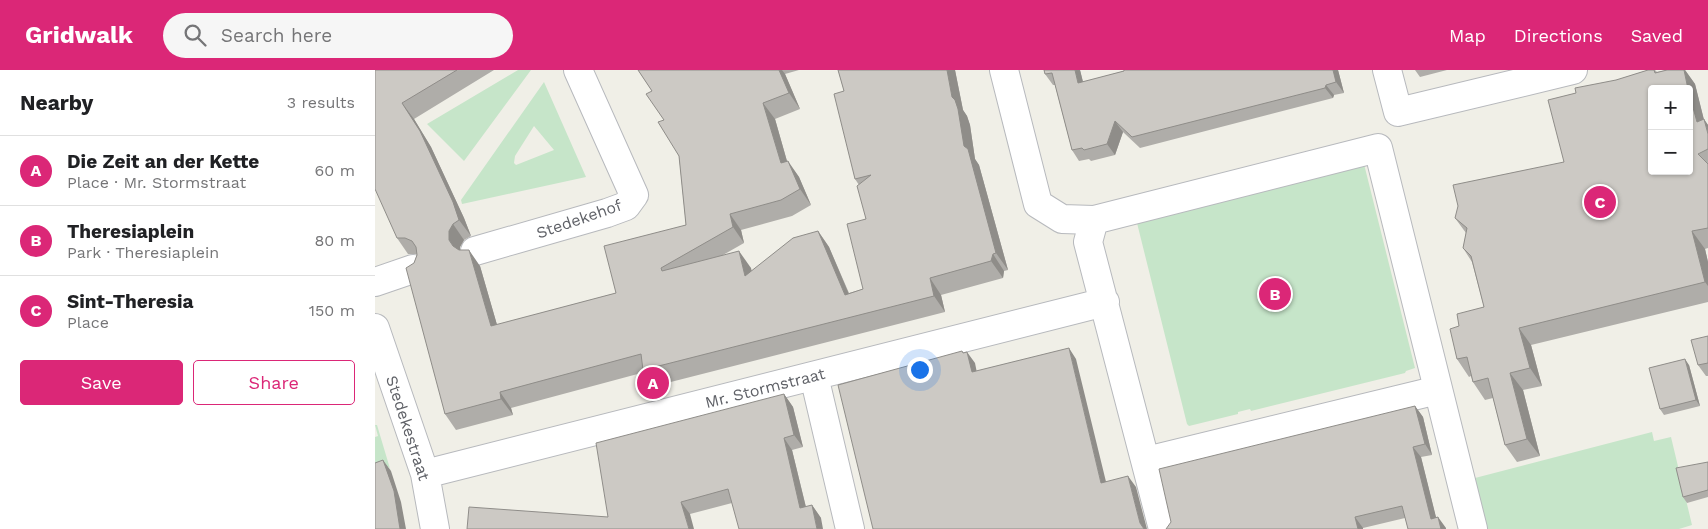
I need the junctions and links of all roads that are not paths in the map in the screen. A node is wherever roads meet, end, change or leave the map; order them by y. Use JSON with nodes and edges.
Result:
{"nodes":[{"id":1,"x":578,"y":70,"type":"edge"},
{"id":2,"x":1004,"y":70,"type":"edge"},
{"id":3,"x":1387,"y":70,"type":"edge"},
{"id":4,"x":1573,"y":70,"type":"edge"},
{"id":5,"x":1397,"y":112,"type":"junction"},
{"id":6,"x":1378,"y":148,"type":"junction"},
{"id":7,"x":1094,"y":220,"type":"junction"},
{"id":8,"x":475,"y":251,"type":"dead end"},
{"id":9,"x":413,"y":269,"type":"edge"},
{"id":10,"x":375,"y":282,"type":"edge"},
{"id":11,"x":1105,"y":302,"type":"junction"},
{"id":12,"x":375,"y":328,"type":"edge"},
{"id":13,"x":814,"y":376,"type":"junction"},
{"id":14,"x":1438,"y":390,"type":"junction"},
{"id":15,"x":1146,"y":462,"type":"junction"},
{"id":16,"x":425,"y":474,"type":"junction"},
{"id":17,"x":435,"y":529,"type":"edge"},
{"id":18,"x":850,"y":529,"type":"edge"},
{"id":19,"x":1163,"y":529,"type":"edge"},
{"id":20,"x":1473,"y":529,"type":"edge"}],
"edges":[{"from":1,"to":8,"type":"street","name":"Stedekehof"},
{"from":2,"to":7,"type":"street"},
{"from":3,"to":5,"type":"street"},
{"from":4,"to":5,"type":"street"},
{"from":5,"to":6,"type":"street"},
{"from":6,"to":7,"type":"street"},
{"from":6,"to":14,"type":"street"},
{"from":7,"to":11,"type":"street"},
{"from":9,"to":10,"type":"street"},
{"from":11,"to":13,"type":"street","name":"Mr. Stormstraat"},
{"from":11,"to":15,"type":"street"},
{"from":12,"to":16,"type":"street","name":"Stedekestraat"},
{"from":13,"to":16,"type":"street","name":"Mr. Stormstraat"},
{"from":13,"to":18,"type":"street"},
{"from":14,"to":15,"type":"street"},
{"from":14,"to":20,"type":"street"},
{"from":15,"to":19,"type":"street"},
{"from":16,"to":17,"type":"street","name":"Stedekestraat"}]}
